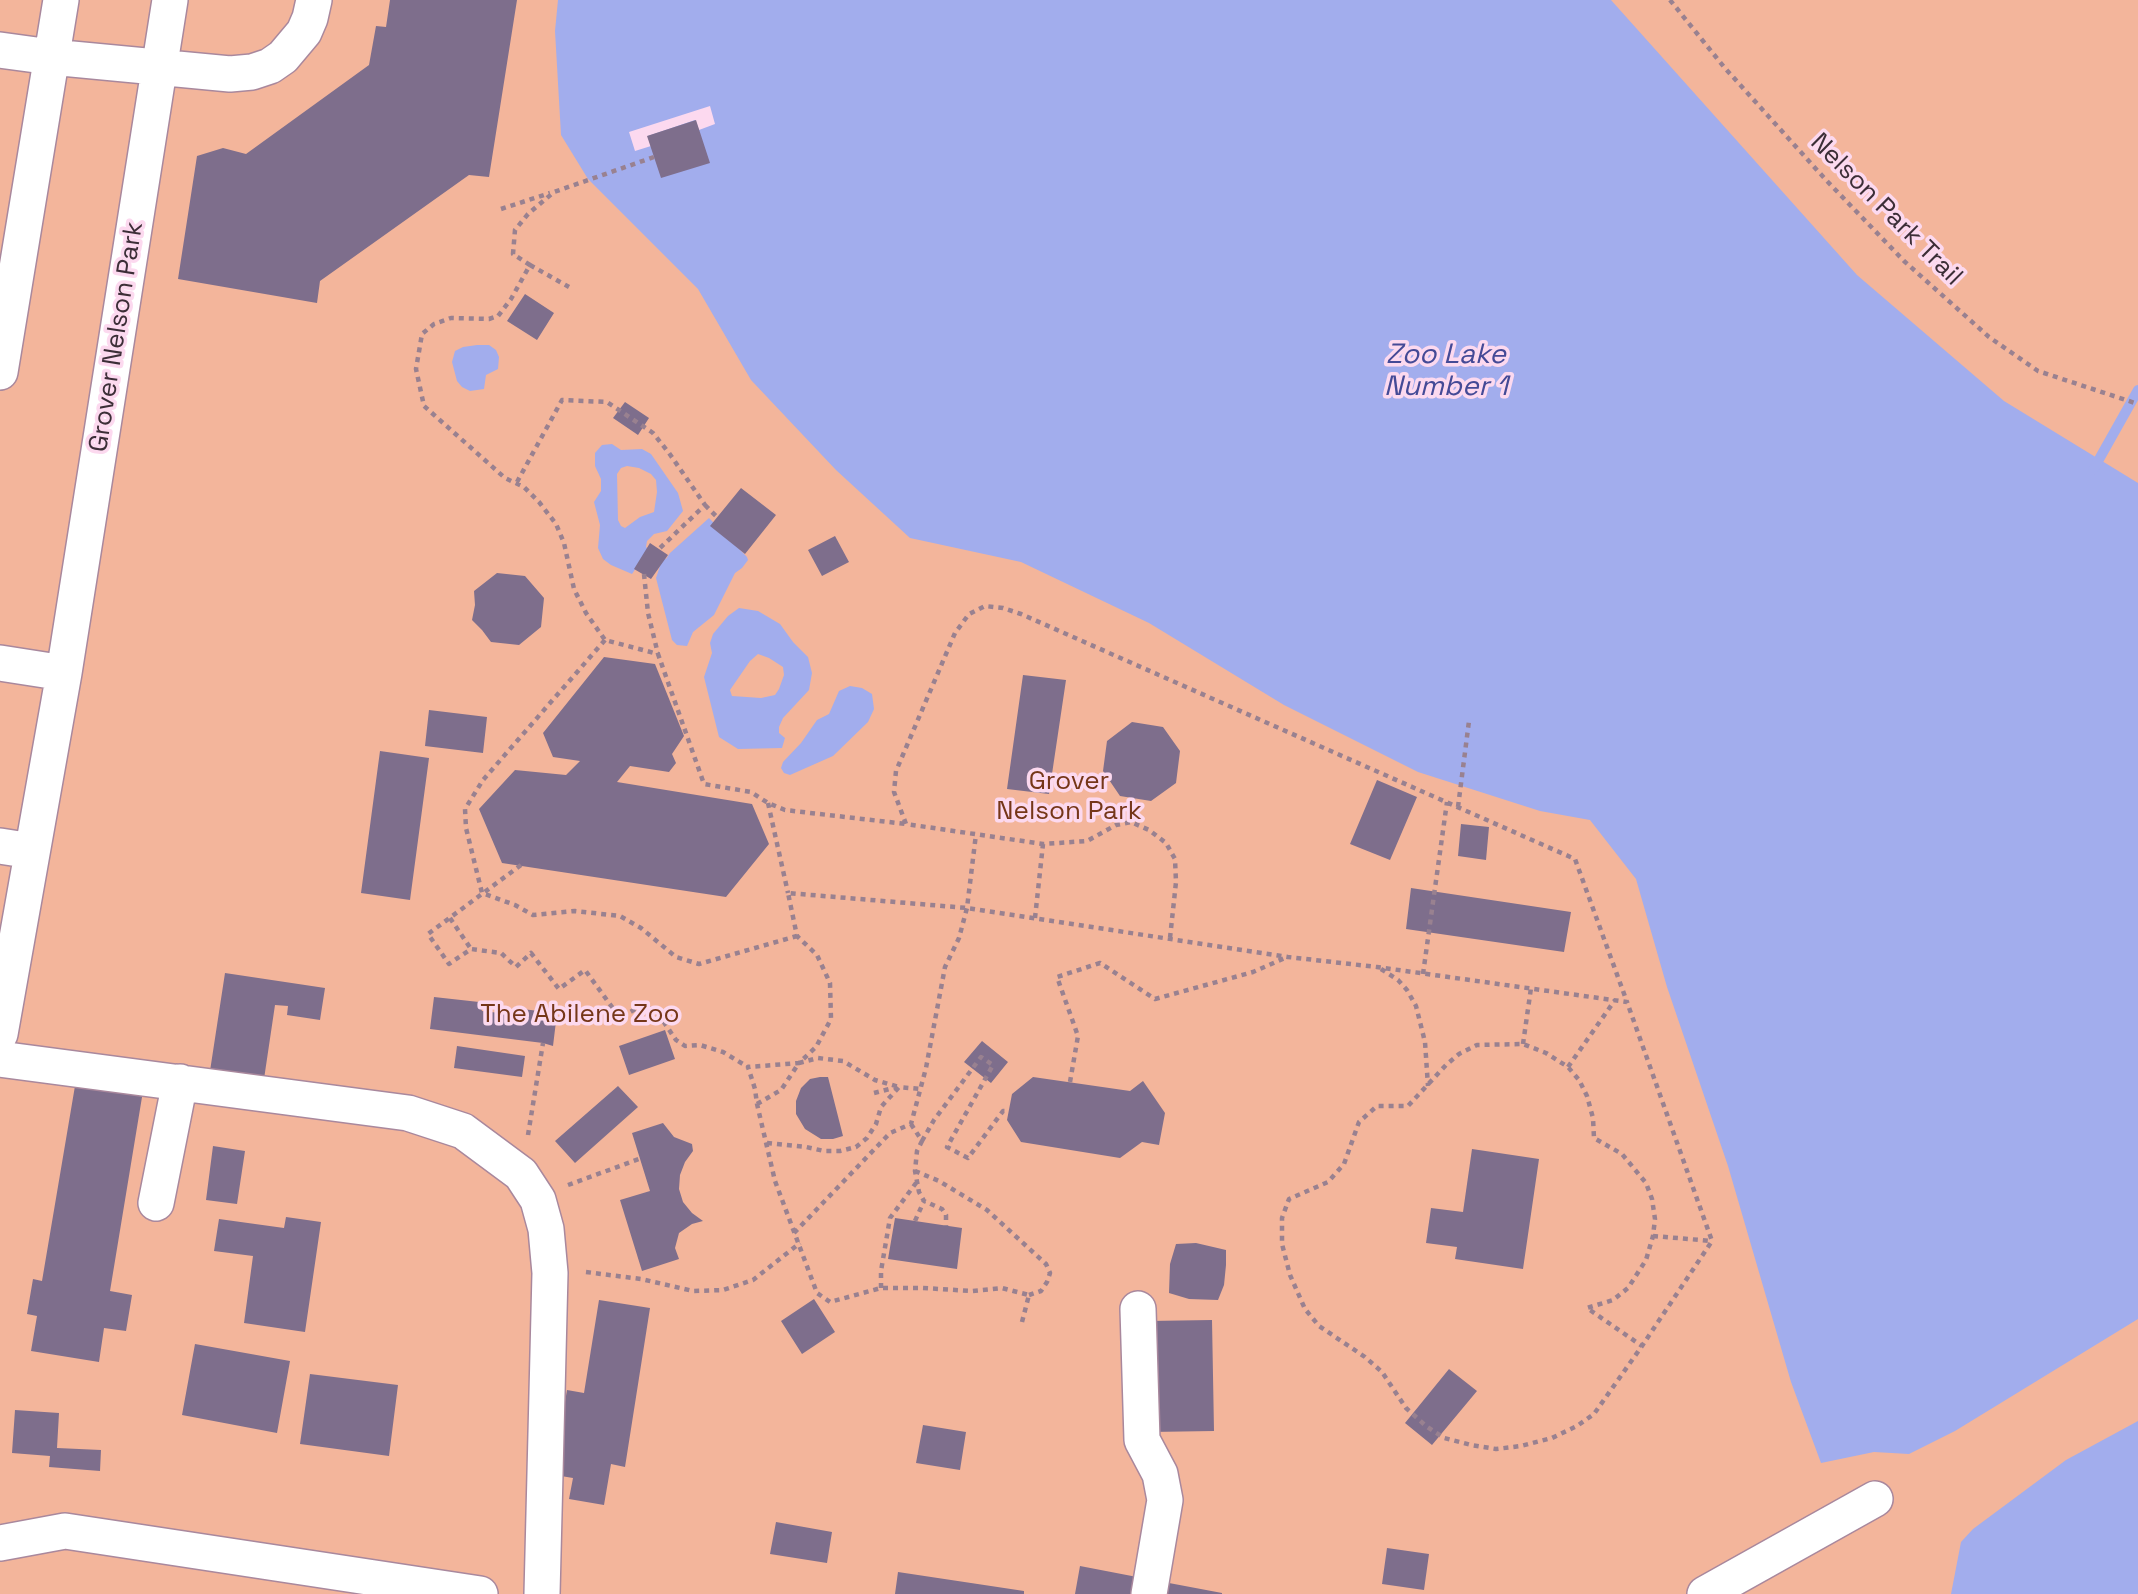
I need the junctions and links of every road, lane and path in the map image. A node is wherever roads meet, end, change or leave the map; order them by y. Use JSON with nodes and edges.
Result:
{"nodes":[{"id":1,"x":61,"y":0,"type":"edge"},
{"id":2,"x":170,"y":0,"type":"edge"},
{"id":3,"x":314,"y":0,"type":"edge"},
{"id":4,"x":1670,"y":0,"type":"edge"},
{"id":5,"x":0,"y":50,"type":"edge"},
{"id":6,"x":51,"y":57,"type":"junction"},
{"id":7,"x":159,"y":66,"type":"junction"},
{"id":8,"x":654,"y":157,"type":"dead end"},
{"id":9,"x":554,"y":192,"type":"junction"},
{"id":10,"x":501,"y":209,"type":"dead end"},
{"id":11,"x":530,"y":265,"type":"junction"},
{"id":12,"x":569,"y":287,"type":"dead end"},
{"id":13,"x":0,"y":372,"type":"edge"},
{"id":14,"x":2138,"y":404,"type":"edge"},
{"id":15,"x":517,"y":482,"type":"junction"},
{"id":16,"x":705,"y":505,"type":"junction"},
{"id":17,"x":717,"y":517,"type":"dead end"},
{"id":18,"x":659,"y":549,"type":"dead end"},
{"id":19,"x":644,"y":574,"type":"dead end"},
{"id":20,"x":605,"y":640,"type":"junction"},
{"id":21,"x":658,"y":654,"type":"junction"},
{"id":22,"x":0,"y":663,"type":"edge"},
{"id":23,"x":64,"y":673,"type":"junction"},
{"id":24,"x":1469,"y":721,"type":"dead end"},
{"id":25,"x":1133,"y":798,"type":"dead end"},
{"id":26,"x":1447,"y":802,"type":"junction"},
{"id":27,"x":768,"y":803,"type":"junction"},
{"id":28,"x":1458,"y":807,"type":"junction"},
{"id":29,"x":1131,"y":822,"type":"junction"},
{"id":30,"x":906,"y":824,"type":"junction"},
{"id":31,"x":976,"y":834,"type":"junction"},
{"id":32,"x":1043,"y":844,"type":"junction"},
{"id":33,"x":16,"y":848,"type":"edge"},
{"id":34,"x":521,"y":866,"type":"dead end"},
{"id":35,"x":482,"y":893,"type":"junction"},
{"id":36,"x":788,"y":893,"type":"junction"},
{"id":37,"x":967,"y":908,"type":"junction"},
{"id":38,"x":450,"y":918,"type":"junction"},
{"id":39,"x":1035,"y":918,"type":"junction"},
{"id":40,"x":797,"y":936,"type":"junction"},
{"id":41,"x":1170,"y":938,"type":"junction"},
{"id":42,"x":471,"y":949,"type":"junction"},
{"id":43,"x":1288,"y":957,"type":"junction"},
{"id":44,"x":1377,"y":967,"type":"junction"},
{"id":45,"x":1423,"y":974,"type":"junction"},
{"id":46,"x":1531,"y":988,"type":"junction"},
{"id":47,"x":1615,"y":1000,"type":"junction"},
{"id":48,"x":1627,"y":1002,"type":"junction"},
{"id":49,"x":0,"y":1034,"type":"edge"},
{"id":50,"x":543,"y":1043,"type":"dead end"},
{"id":51,"x":1523,"y":1044,"type":"junction"},
{"id":52,"x":0,"y":1059,"type":"edge"},
{"id":53,"x":799,"y":1063,"type":"junction"},
{"id":54,"x":748,"y":1067,"type":"junction"},
{"id":55,"x":1568,"y":1067,"type":"junction"},
{"id":56,"x":180,"y":1082,"type":"junction"},
{"id":57,"x":1070,"y":1082,"type":"dead end"},
{"id":58,"x":1428,"y":1086,"type":"junction"},
{"id":59,"x":899,"y":1087,"type":"junction"},
{"id":60,"x":920,"y":1090,"type":"junction"},
{"id":61,"x":874,"y":1093,"type":"dead end"},
{"id":62,"x":757,"y":1104,"type":"junction"},
{"id":63,"x":1009,"y":1111,"type":"dead end"},
{"id":64,"x":911,"y":1124,"type":"junction"},
{"id":65,"x":922,"y":1141,"type":"junction"},
{"id":66,"x":767,"y":1143,"type":"junction"},
{"id":67,"x":639,"y":1159,"type":"dead end"},
{"id":68,"x":915,"y":1171,"type":"junction"},
{"id":69,"x":916,"y":1183,"type":"junction"},
{"id":70,"x":530,"y":1187,"type":"junction"},
{"id":71,"x":924,"y":1201,"type":"junction"},
{"id":72,"x":156,"y":1203,"type":"dead end"},
{"id":73,"x":915,"y":1221,"type":"dead end"},
{"id":74,"x":946,"y":1226,"type":"dead end"},
{"id":75,"x":794,"y":1233,"type":"junction"},
{"id":76,"x":1653,"y":1236,"type":"junction"},
{"id":77,"x":1712,"y":1241,"type":"junction"},
{"id":78,"x":800,"y":1243,"type":"junction"},
{"id":79,"x":550,"y":1273,"type":"junction"},
{"id":80,"x":881,"y":1288,"type":"junction"},
{"id":81,"x":1029,"y":1295,"type":"junction"},
{"id":82,"x":1138,"y":1309,"type":"dead end"},
{"id":83,"x":1021,"y":1322,"type":"dead end"},
{"id":84,"x":1642,"y":1346,"type":"junction"},
{"id":85,"x":1875,"y":1499,"type":"dead end"},
{"id":86,"x":0,"y":1543,"type":"edge"},
{"id":87,"x":480,"y":1594,"type":"edge"},
{"id":88,"x":542,"y":1594,"type":"edge"},
{"id":89,"x":1149,"y":1594,"type":"edge"},
{"id":90,"x":1705,"y":1594,"type":"edge"}],
"edges":[{"from":1,"to":6,"type":"lane"},
{"from":2,"to":7,"type":"lane","name":"Grover Nelson Park"},
{"from":3,"to":7,"type":"lane"},
{"from":4,"to":14,"type":"path","name":"Nelson Park Trail"},
{"from":5,"to":6,"type":"lane"},
{"from":6,"to":7,"type":"lane"},
{"from":6,"to":13,"type":"lane"},
{"from":7,"to":23,"type":"lane","name":"Grover Nelson Park"},
{"from":8,"to":9,"type":"path"},
{"from":9,"to":10,"type":"path"},
{"from":9,"to":11,"type":"path"},
{"from":11,"to":12,"type":"path"},
{"from":11,"to":15,"type":"path"},
{"from":15,"to":16,"type":"path"},
{"from":15,"to":20,"type":"path"},
{"from":16,"to":17,"type":"path"},
{"from":16,"to":18,"type":"path"},
{"from":19,"to":21,"type":"path"},
{"from":20,"to":21,"type":"path"},
{"from":20,"to":35,"type":"path"},
{"from":21,"to":27,"type":"path"},
{"from":22,"to":23,"type":"lane"},
{"from":23,"to":33,"type":"lane","name":"Grover Nelson Park"},
{"from":24,"to":28,"type":"path"},
{"from":25,"to":29,"type":"path"},
{"from":26,"to":28,"type":"path"},
{"from":26,"to":30,"type":"path"},
{"from":26,"to":45,"type":"path"},
{"from":27,"to":30,"type":"path"},
{"from":27,"to":36,"type":"path"},
{"from":28,"to":48,"type":"path"},
{"from":29,"to":32,"type":"path"},
{"from":29,"to":41,"type":"path"},
{"from":30,"to":31,"type":"path"},
{"from":31,"to":32,"type":"path"},
{"from":31,"to":37,"type":"path"},
{"from":32,"to":39,"type":"path"},
{"from":33,"to":49,"type":"lane","name":"Grover Nelson Park"},
{"from":34,"to":35,"type":"path"},
{"from":35,"to":38,"type":"path"},
{"from":35,"to":40,"type":"path"},
{"from":36,"to":37,"type":"path"},
{"from":36,"to":40,"type":"path"},
{"from":37,"to":39,"type":"path"},
{"from":37,"to":60,"type":"path"},
{"from":38,"to":42,"type":"path"},
{"from":38,"to":42,"type":"path"},
{"from":39,"to":41,"type":"path"},
{"from":40,"to":53,"type":"path"},
{"from":41,"to":43,"type":"path"},
{"from":42,"to":54,"type":"path"},
{"from":43,"to":44,"type":"path"},
{"from":43,"to":57,"type":"path"},
{"from":44,"to":45,"type":"path"},
{"from":44,"to":58,"type":"path"},
{"from":45,"to":46,"type":"path"},
{"from":46,"to":47,"type":"path"},
{"from":46,"to":51,"type":"path"},
{"from":47,"to":48,"type":"path"},
{"from":47,"to":55,"type":"path"},
{"from":48,"to":77,"type":"path"},
{"from":50,"to":70,"type":"path"},
{"from":51,"to":55,"type":"path"},
{"from":51,"to":58,"type":"path"},
{"from":52,"to":56,"type":"lane"},
{"from":53,"to":54,"type":"path"},
{"from":53,"to":59,"type":"path"},
{"from":53,"to":62,"type":"path"},
{"from":54,"to":62,"type":"path"},
{"from":55,"to":76,"type":"path"},
{"from":56,"to":70,"type":"lane"},
{"from":56,"to":72,"type":"lane"},
{"from":58,"to":84,"type":"path"},
{"from":59,"to":60,"type":"path"},
{"from":59,"to":61,"type":"path"},
{"from":59,"to":66,"type":"path"},
{"from":60,"to":64,"type":"path"},
{"from":62,"to":66,"type":"path"},
{"from":63,"to":65,"type":"path"},
{"from":64,"to":65,"type":"path"},
{"from":64,"to":75,"type":"path"},
{"from":65,"to":68,"type":"path"},
{"from":66,"to":75,"type":"path"},
{"from":67,"to":70,"type":"path"},
{"from":68,"to":69,"type":"path"},
{"from":68,"to":81,"type":"path"},
{"from":69,"to":71,"type":"path"},
{"from":69,"to":80,"type":"path"},
{"from":70,"to":79,"type":"lane"},
{"from":71,"to":73,"type":"path"},
{"from":71,"to":74,"type":"path"},
{"from":75,"to":78,"type":"path"},
{"from":76,"to":77,"type":"path"},
{"from":76,"to":84,"type":"path"},
{"from":77,"to":84,"type":"path"},
{"from":78,"to":79,"type":"path"},
{"from":78,"to":80,"type":"path"},
{"from":79,"to":88,"type":"lane"},
{"from":80,"to":81,"type":"path"},
{"from":81,"to":83,"type":"path"},
{"from":82,"to":89,"type":"lane"},
{"from":85,"to":90,"type":"lane"},
{"from":86,"to":87,"type":"lane"}]}
